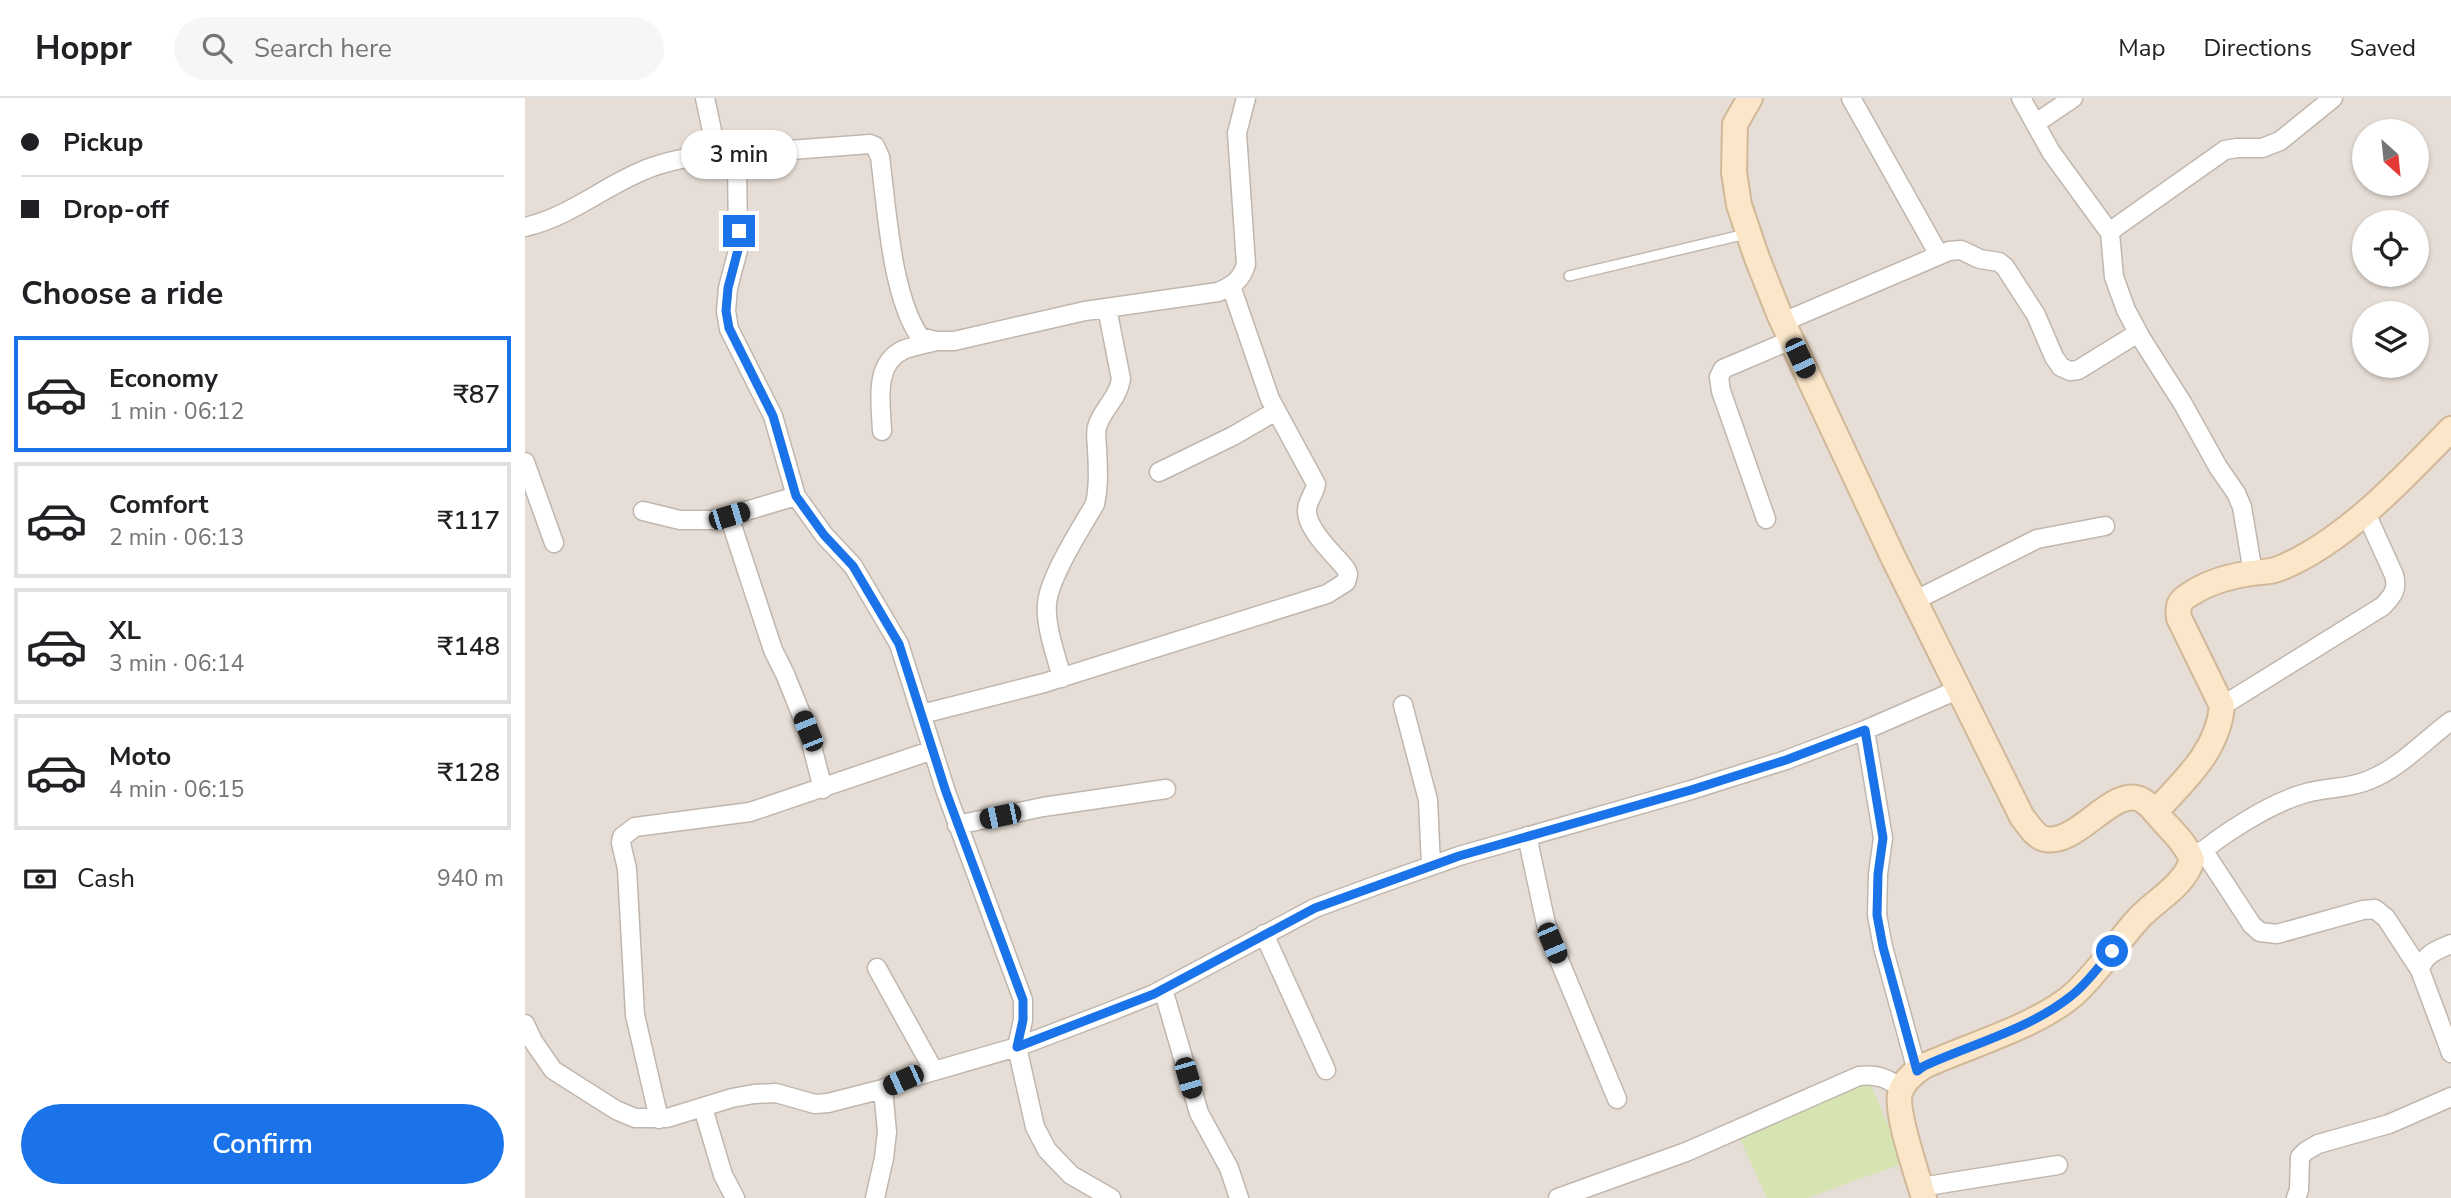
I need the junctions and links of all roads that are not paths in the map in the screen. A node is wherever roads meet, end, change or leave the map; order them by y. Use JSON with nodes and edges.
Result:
{"nodes":[{"id":1,"x":705,"y":98,"type":"edge"},
{"id":2,"x":1246,"y":98,"type":"edge"},
{"id":3,"x":1750,"y":98,"type":"edge"},
{"id":4,"x":1851,"y":98,"type":"edge"},
{"id":5,"x":2021,"y":98,"type":"edge"},
{"id":6,"x":2073,"y":98,"type":"edge"},
{"id":7,"x":2333,"y":98,"type":"edge"},
{"id":8,"x":2036,"y":124,"type":"junction"},
{"id":9,"x":717,"y":154,"type":"junction"},
{"id":10,"x":737,"y":154,"type":"junction"},
{"id":11,"x":525,"y":227,"type":"edge"},
{"id":12,"x":1748,"y":233,"type":"junction"},
{"id":13,"x":2110,"y":233,"type":"junction"},
{"id":14,"x":1940,"y":256,"type":"junction"},
{"id":15,"x":1569,"y":276,"type":"dead end"},
{"id":16,"x":1231,"y":286,"type":"junction"},
{"id":17,"x":1107,"y":308,"type":"junction"},
{"id":18,"x":1787,"y":331,"type":"junction"},
{"id":19,"x":2138,"y":333,"type":"junction"},
{"id":20,"x":936,"y":341,"type":"junction"},
{"id":21,"x":1276,"y":411,"type":"junction"},
{"id":22,"x":2451,"y":429,"type":"edge"},
{"id":23,"x":882,"y":431,"type":"dead end"},
{"id":24,"x":525,"y":462,"type":"edge"},
{"id":25,"x":1159,"y":472,"type":"dead end"},
{"id":26,"x":796,"y":496,"type":"junction"},
{"id":27,"x":643,"y":511,"type":"dead end"},
{"id":28,"x":2365,"y":511,"type":"junction"},
{"id":29,"x":729,"y":516,"type":"junction"},
{"id":30,"x":1766,"y":519,"type":"dead end"},
{"id":31,"x":2105,"y":526,"type":"dead end"},
{"id":32,"x":554,"y":543,"type":"dead end"},
{"id":33,"x":2253,"y":573,"type":"junction"},
{"id":34,"x":1914,"y":601,"type":"junction"},
{"id":35,"x":1062,"y":678,"type":"junction"},
{"id":36,"x":1957,"y":690,"type":"junction"},
{"id":37,"x":1403,"y":705,"type":"dead end"},
{"id":38,"x":2222,"y":706,"type":"junction"},
{"id":39,"x":922,"y":714,"type":"junction"},
{"id":40,"x":2451,"y":720,"type":"edge"},
{"id":41,"x":1865,"y":730,"type":"junction"},
{"id":42,"x":933,"y":750,"type":"junction"},
{"id":43,"x":823,"y":789,"type":"junction"},
{"id":44,"x":1166,"y":789,"type":"dead end"},
{"id":45,"x":2155,"y":812,"type":"junction"},
{"id":46,"x":957,"y":825,"type":"junction"},
{"id":47,"x":1527,"y":836,"type":"junction"},
{"id":48,"x":2197,"y":855,"type":"junction"},
{"id":49,"x":1431,"y":866,"type":"junction"},
{"id":50,"x":1264,"y":934,"type":"junction"},
{"id":51,"x":2451,"y":944,"type":"edge"},
{"id":52,"x":877,"y":968,"type":"dead end"},
{"id":53,"x":2420,"y":970,"type":"junction"},
{"id":54,"x":1163,"y":989,"type":"junction"},
{"id":55,"x":525,"y":1024,"type":"edge"},
{"id":56,"x":1017,"y":1047,"type":"junction"},
{"id":57,"x":2451,"y":1053,"type":"edge"},
{"id":58,"x":1326,"y":1070,"type":"dead end"},
{"id":59,"x":934,"y":1071,"type":"junction"},
{"id":60,"x":1909,"y":1079,"type":"junction"},
{"id":61,"x":883,"y":1088,"type":"junction"},
{"id":62,"x":2451,"y":1097,"type":"edge"},
{"id":63,"x":1617,"y":1099,"type":"dead end"},
{"id":64,"x":703,"y":1108,"type":"junction"},
{"id":65,"x":659,"y":1119,"type":"junction"},
{"id":66,"x":2058,"y":1165,"type":"dead end"},
{"id":67,"x":1922,"y":1193,"type":"edge"},
{"id":68,"x":735,"y":1198,"type":"edge"},
{"id":69,"x":875,"y":1198,"type":"edge"},
{"id":70,"x":1111,"y":1198,"type":"edge"},
{"id":71,"x":1239,"y":1198,"type":"edge"},
{"id":72,"x":1558,"y":1198,"type":"edge"},
{"id":73,"x":2297,"y":1198,"type":"edge"}],
"edges":[{"from":1,"to":9,"type":"street"},
{"from":2,"to":16,"type":"street"},
{"from":3,"to":12,"type":"street"},
{"from":4,"to":14,"type":"street"},
{"from":5,"to":8,"type":"street"},
{"from":6,"to":8,"type":"street"},
{"from":7,"to":13,"type":"street"},
{"from":8,"to":13,"type":"street"},
{"from":9,"to":10,"type":"street"},
{"from":9,"to":11,"type":"street"},
{"from":10,"to":20,"type":"street"},
{"from":10,"to":26,"type":"street"},
{"from":12,"to":15,"type":"lane"},
{"from":12,"to":18,"type":"street"},
{"from":13,"to":19,"type":"street"},
{"from":14,"to":18,"type":"street"},
{"from":14,"to":19,"type":"street"},
{"from":16,"to":17,"type":"street"},
{"from":16,"to":21,"type":"street"},
{"from":17,"to":20,"type":"street"},
{"from":17,"to":35,"type":"street"},
{"from":18,"to":30,"type":"street"},
{"from":18,"to":34,"type":"street"},
{"from":19,"to":33,"type":"street"},
{"from":20,"to":23,"type":"street"},
{"from":21,"to":25,"type":"street"},
{"from":21,"to":35,"type":"street"},
{"from":22,"to":28,"type":"street"},
{"from":24,"to":32,"type":"street"},
{"from":26,"to":29,"type":"street"},
{"from":26,"to":39,"type":"street"},
{"from":27,"to":29,"type":"street"},
{"from":28,"to":33,"type":"street"},
{"from":28,"to":38,"type":"street"},
{"from":29,"to":43,"type":"street"},
{"from":31,"to":34,"type":"street"},
{"from":33,"to":38,"type":"street"},
{"from":34,"to":36,"type":"street"},
{"from":35,"to":39,"type":"street"},
{"from":36,"to":41,"type":"street"},
{"from":36,"to":45,"type":"street"},
{"from":37,"to":49,"type":"street"},
{"from":38,"to":45,"type":"street"},
{"from":39,"to":42,"type":"street"},
{"from":40,"to":48,"type":"street"},
{"from":41,"to":47,"type":"street"},
{"from":41,"to":60,"type":"street"},
{"from":42,"to":43,"type":"street"},
{"from":42,"to":46,"type":"street"},
{"from":43,"to":65,"type":"street"},
{"from":44,"to":46,"type":"street"},
{"from":45,"to":48,"type":"street"},
{"from":46,"to":56,"type":"street"},
{"from":47,"to":49,"type":"street"},
{"from":47,"to":63,"type":"street"},
{"from":48,"to":53,"type":"street"},
{"from":48,"to":60,"type":"street"},
{"from":49,"to":50,"type":"street"},
{"from":50,"to":54,"type":"street"},
{"from":50,"to":58,"type":"street"},
{"from":51,"to":53,"type":"street"},
{"from":52,"to":59,"type":"street"},
{"from":53,"to":57,"type":"street"},
{"from":54,"to":56,"type":"street"},
{"from":54,"to":71,"type":"street"},
{"from":55,"to":65,"type":"street"},
{"from":56,"to":59,"type":"street"},
{"from":56,"to":70,"type":"street"},
{"from":59,"to":61,"type":"street"},
{"from":60,"to":67,"type":"street"},
{"from":60,"to":72,"type":"street"},
{"from":61,"to":64,"type":"street"},
{"from":61,"to":69,"type":"street"},
{"from":62,"to":73,"type":"street"},
{"from":64,"to":65,"type":"street"},
{"from":64,"to":68,"type":"street"},
{"from":66,"to":67,"type":"street"}]}
